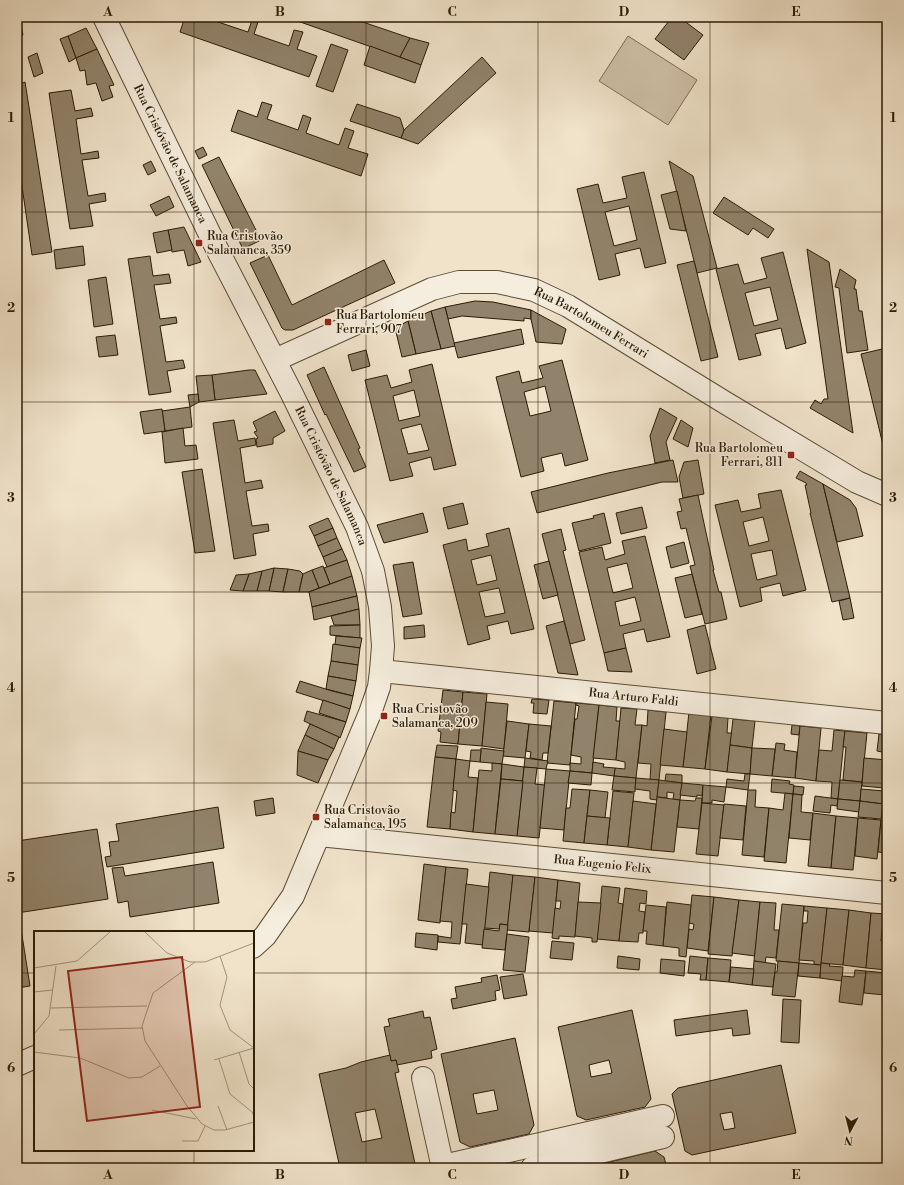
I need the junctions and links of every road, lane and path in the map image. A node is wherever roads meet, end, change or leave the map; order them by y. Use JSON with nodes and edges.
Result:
{"nodes":[{"id":1,"x":104,"y":17,"type":"edge"},
{"id":2,"x":275,"y":360,"type":"junction"},
{"id":3,"x":887,"y":495,"type":"edge"},
{"id":4,"x":381,"y":671,"type":"junction"},
{"id":5,"x":887,"y":723,"type":"edge"},
{"id":6,"x":319,"y":835,"type":"junction"},
{"id":7,"x":887,"y":893,"type":"edge"},
{"id":8,"x":254,"y":946,"type":"edge"},
{"id":9,"x":34,"y":1057,"type":"edge"},
{"id":10,"x":17,"y":1065,"type":"edge"},
{"id":11,"x":423,"y":1078,"type":"dead end"},
{"id":12,"x":663,"y":1116,"type":"dead end"},
{"id":13,"x":663,"y":1137,"type":"dead end"},
{"id":14,"x":560,"y":1139,"type":"junction"},
{"id":15,"x":565,"y":1160,"type":"junction"},
{"id":16,"x":443,"y":1167,"type":"edge"},
{"id":17,"x":532,"y":1168,"type":"edge"}],
"edges":[{"from":1,"to":2,"type":"street","name":"Rua Cristóvão de Salamanca"},
{"from":2,"to":3,"type":"street","name":"Rua Bartolomeu Ferrari"},
{"from":2,"to":4,"type":"street","name":"Rua Cristóvão de Salamanca"},
{"from":4,"to":5,"type":"street","name":"Rua Arturo Faldi"},
{"from":4,"to":6,"type":"street","name":"Rua Cristóvão de Salamanca"},
{"from":6,"to":7,"type":"street","name":"Rua Eugenio Felix"},
{"from":6,"to":8,"type":"street","name":"Rua Cristóvão de Salamanca"},
{"from":9,"to":10,"type":"street"},
{"from":11,"to":16,"type":"street"},
{"from":12,"to":14,"type":"street"},
{"from":13,"to":15,"type":"street"},
{"from":14,"to":15,"type":"street"},
{"from":14,"to":16,"type":"street"},
{"from":15,"to":17,"type":"street"}]}
